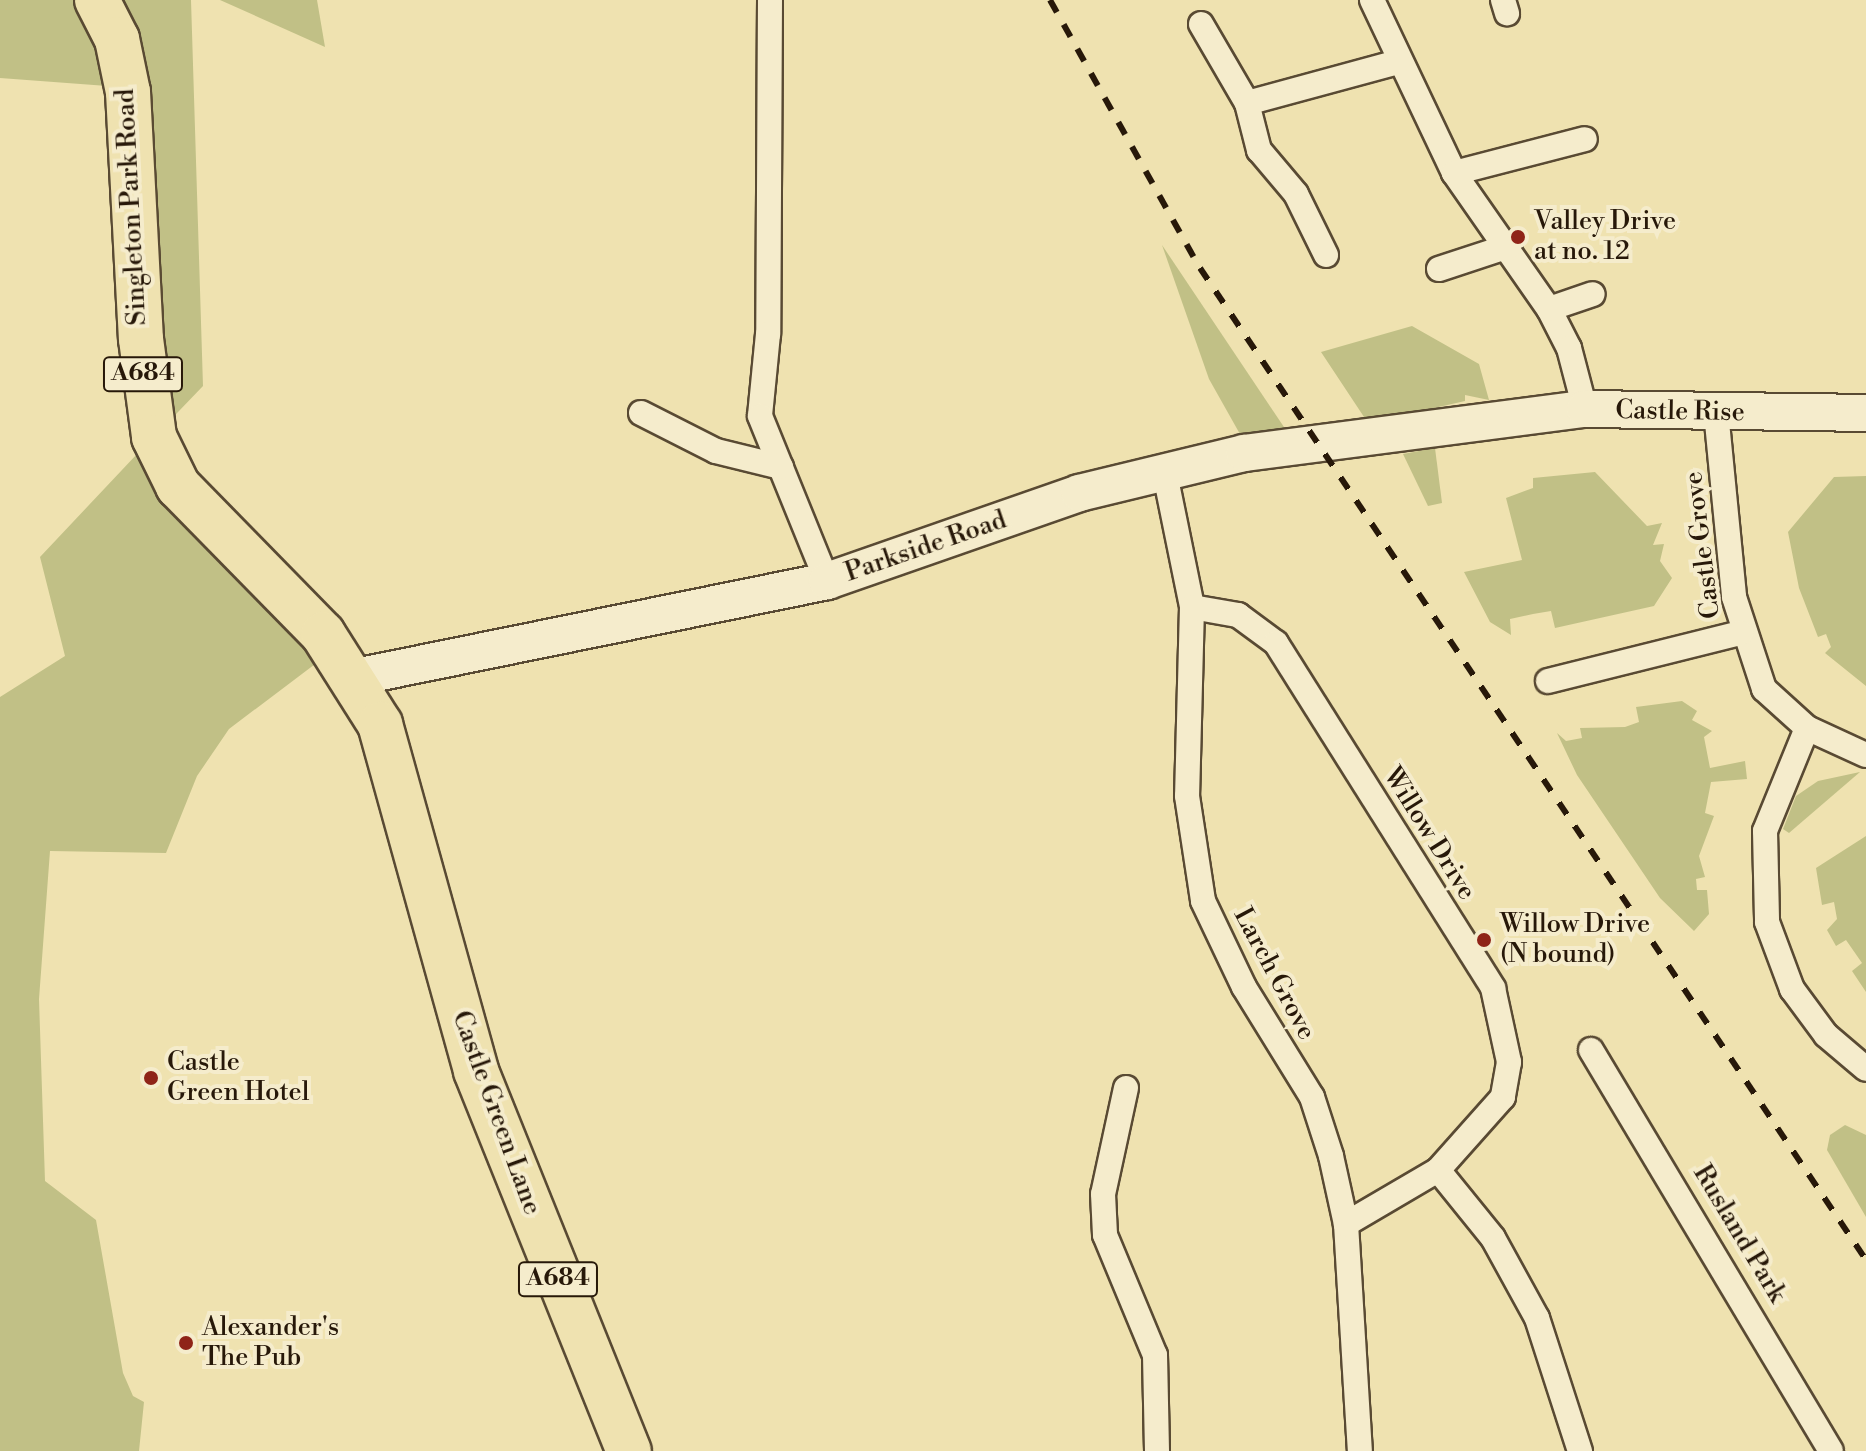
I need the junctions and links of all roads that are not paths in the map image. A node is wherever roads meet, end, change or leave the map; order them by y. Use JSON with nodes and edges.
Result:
{"nodes":[{"id":1,"x":97,"y":0,"type":"edge"},
{"id":2,"x":770,"y":0,"type":"edge"},
{"id":3,"x":1381,"y":2,"type":"edge"},
{"id":4,"x":1201,"y":24,"type":"dead end"},
{"id":5,"x":1398,"y":62,"type":"junction"},
{"id":6,"x":1247,"y":103,"type":"junction"},
{"id":7,"x":1585,"y":139,"type":"dead end"},
{"id":8,"x":1454,"y":173,"type":"junction"},
{"id":9,"x":1509,"y":246,"type":"junction"},
{"id":10,"x":1326,"y":255,"type":"dead end"},
{"id":11,"x":1439,"y":269,"type":"dead end"},
{"id":12,"x":1593,"y":294,"type":"dead end"},
{"id":13,"x":1549,"y":309,"type":"junction"},
{"id":14,"x":1585,"y":409,"type":"junction"},
{"id":15,"x":1716,"y":412,"type":"junction"},
{"id":16,"x":641,"y":413,"type":"dead end"},
{"id":17,"x":1866,"y":413,"type":"edge"},
{"id":18,"x":1494,"y":417,"type":"joint"},
{"id":19,"x":781,"y":467,"type":"junction"},
{"id":20,"x":1164,"y":469,"type":"junction"},
{"id":21,"x":827,"y":581,"type":"junction"},
{"id":22,"x":1192,"y":607,"type":"junction"},
{"id":23,"x":1741,"y":633,"type":"junction"},
{"id":24,"x":356,"y":677,"type":"junction"},
{"id":25,"x":1548,"y":681,"type":"dead end"},
{"id":26,"x":1807,"y":728,"type":"junction"},
{"id":27,"x":1866,"y":755,"type":"edge"},
{"id":28,"x":1591,"y":1050,"type":"dead end"},
{"id":29,"x":1866,"y":1069,"type":"edge"},
{"id":30,"x":1126,"y":1088,"type":"dead end"},
{"id":31,"x":1438,"y":1170,"type":"junction"},
{"id":32,"x":1346,"y":1224,"type":"junction"},
{"id":33,"x":629,"y":1451,"type":"edge"},
{"id":34,"x":1157,"y":1451,"type":"edge"},
{"id":35,"x":1360,"y":1451,"type":"edge"},
{"id":36,"x":1580,"y":1451,"type":"edge"},
{"id":37,"x":1831,"y":1451,"type":"edge"}],
"edges":[{"from":1,"to":24,"type":"highway","name":"Singleton Park Road","number":"A684"},
{"from":2,"to":19,"type":"street"},
{"from":3,"to":5,"type":"street"},
{"from":4,"to":6,"type":"street"},
{"from":5,"to":6,"type":"street"},
{"from":5,"to":8,"type":"street"},
{"from":6,"to":10,"type":"street"},
{"from":7,"to":8,"type":"street"},
{"from":8,"to":9,"type":"street"},
{"from":9,"to":11,"type":"street"},
{"from":9,"to":13,"type":"street"},
{"from":12,"to":13,"type":"street"},
{"from":13,"to":14,"type":"street"},
{"from":14,"to":15,"type":"street","name":"Castle Rise"},
{"from":14,"to":18,"type":"street","name":"Castle Rise"},
{"from":15,"to":17,"type":"street","name":"Castle Rise"},
{"from":15,"to":23,"type":"street","name":"Castle Grove"},
{"from":16,"to":19,"type":"street"},
{"from":18,"to":20,"type":"street","name":"Parkside Road"},
{"from":19,"to":21,"type":"street"},
{"from":20,"to":21,"type":"street","name":"Parkside Road"},
{"from":20,"to":22,"type":"street","name":"Larch Grove"},
{"from":21,"to":24,"type":"street","name":"Parkside Road"},
{"from":22,"to":31,"type":"street","name":"Willow Drive"},
{"from":22,"to":32,"type":"street","name":"Larch Grove"},
{"from":23,"to":25,"type":"street"},
{"from":23,"to":26,"type":"street","name":"Castle Grove"},
{"from":24,"to":33,"type":"highway","name":"Castle Green Lane","number":"A684"},
{"from":26,"to":27,"type":"street","name":"Castle Grove"},
{"from":26,"to":29,"type":"street"},
{"from":28,"to":37,"type":"street","name":"Rusland Park"},
{"from":30,"to":34,"type":"street"},
{"from":31,"to":32,"type":"street","name":"Willow Drive"},
{"from":31,"to":36,"type":"street"},
{"from":32,"to":35,"type":"street","name":"Larch Grove"}]}
